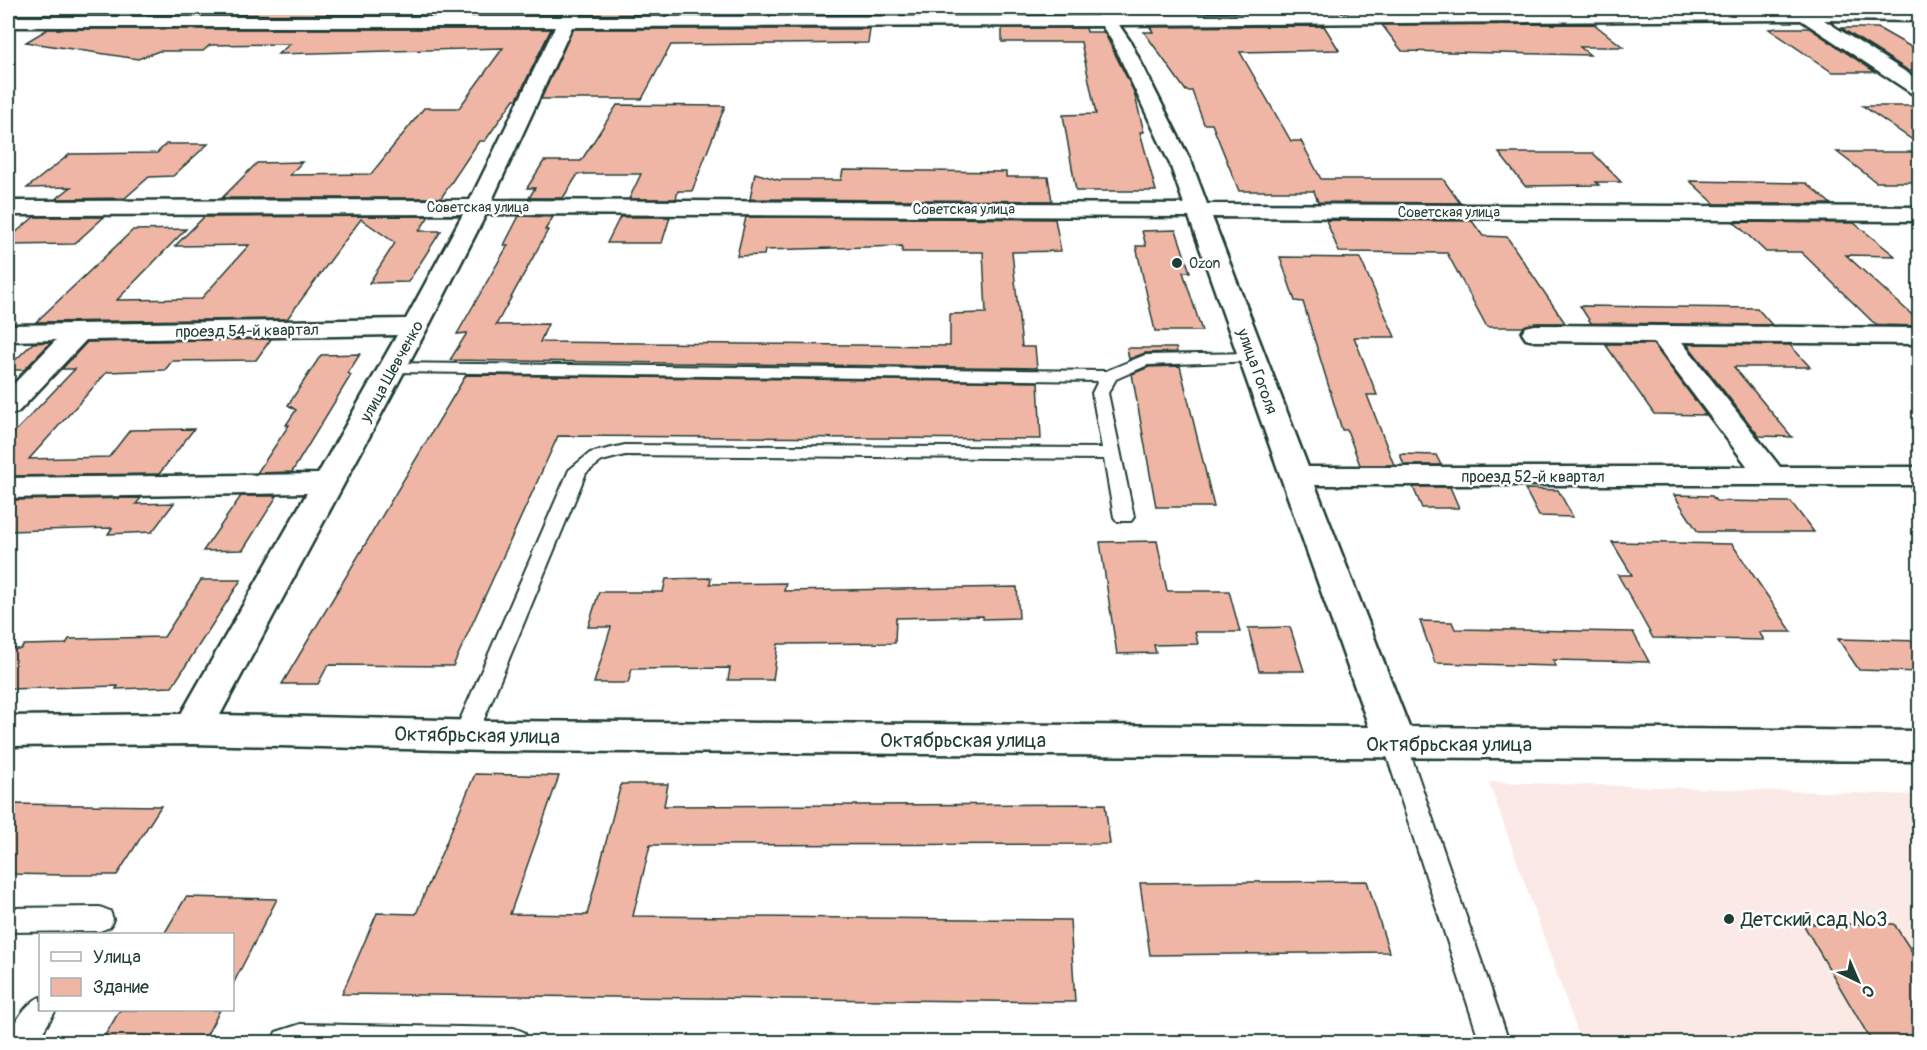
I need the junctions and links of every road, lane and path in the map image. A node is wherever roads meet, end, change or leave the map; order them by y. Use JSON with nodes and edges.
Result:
{"nodes":[{"id":1,"x":1800,"y":11,"type":"edge"},
{"id":2,"x":1104,"y":14,"type":"edge"},
{"id":3,"x":572,"y":15,"type":"edge"},
{"id":4,"x":1920,"y":16,"type":"edge"},
{"id":5,"x":8,"y":22,"type":"edge"},
{"id":6,"x":1920,"y":90,"type":"edge"},
{"id":7,"x":478,"y":207,"type":"junction"},
{"id":8,"x":8,"y":208,"type":"edge"},
{"id":9,"x":1198,"y":210,"type":"junction"},
{"id":10,"x":1920,"y":214,"type":"edge"},
{"id":11,"x":415,"y":327,"type":"junction"},
{"id":12,"x":79,"y":332,"type":"junction"},
{"id":13,"x":8,"y":333,"type":"edge"},
{"id":14,"x":1535,"y":333,"type":"dead end"},
{"id":15,"x":1662,"y":334,"type":"junction"},
{"id":16,"x":1916,"y":339,"type":"edge"},
{"id":17,"x":1253,"y":358,"type":"junction"},
{"id":18,"x":393,"y":367,"type":"junction"},
{"id":19,"x":1109,"y":376,"type":"junction"},
{"id":20,"x":8,"y":406,"type":"edge"},
{"id":21,"x":1112,"y":454,"type":"junction"},
{"id":22,"x":1296,"y":476,"type":"junction"},
{"id":23,"x":1771,"y":476,"type":"junction"},
{"id":24,"x":1920,"y":476,"type":"edge"},
{"id":25,"x":329,"y":483,"type":"junction"},
{"id":26,"x":8,"y":488,"type":"edge"},
{"id":27,"x":1124,"y":517,"type":"dead end"},
{"id":28,"x":193,"y":729,"type":"junction"},
{"id":29,"x":8,"y":731,"type":"edge"},
{"id":30,"x":465,"y":736,"type":"junction"},
{"id":31,"x":1395,"y":744,"type":"junction"},
{"id":32,"x":1920,"y":746,"type":"edge"},
{"id":33,"x":8,"y":920,"type":"edge"},
{"id":34,"x":91,"y":933,"type":"edge"},
{"id":35,"x":41,"y":1011,"type":"edge"},
{"id":36,"x":21,"y":1042,"type":"edge"},
{"id":37,"x":286,"y":1042,"type":"edge"},
{"id":38,"x":514,"y":1042,"type":"edge"},
{"id":39,"x":1495,"y":1042,"type":"edge"}],
"edges":[{"from":1,"to":2,"type":"street"},
{"from":1,"to":4,"type":"street"},
{"from":1,"to":6,"type":"street"},
{"from":2,"to":3,"type":"street"},
{"from":2,"to":9,"type":"street","name":"улица Гоголя"},
{"from":3,"to":5,"type":"street"},
{"from":3,"to":7,"type":"street","name":"улица Шевченко"},
{"from":7,"to":8,"type":"street","name":"Советская улица"},
{"from":7,"to":9,"type":"street","name":"Советская улица"},
{"from":7,"to":11,"type":"street","name":"улица Шевченко"},
{"from":9,"to":10,"type":"street","name":"Советская улица"},
{"from":9,"to":17,"type":"street","name":"улица Гоголя"},
{"from":11,"to":12,"type":"street","name":"проезд 54-й квартал"},
{"from":11,"to":18,"type":"street","name":"улица Шевченко"},
{"from":12,"to":13,"type":"street","name":"проезд 54-й квартал"},
{"from":12,"to":20,"type":"street"},
{"from":14,"to":15,"type":"street"},
{"from":15,"to":16,"type":"street"},
{"from":15,"to":23,"type":"street"},
{"from":17,"to":19,"type":"lane"},
{"from":17,"to":22,"type":"street","name":"улица Гоголя"},
{"from":18,"to":19,"type":"lane"},
{"from":18,"to":25,"type":"street","name":"улица Шевченко"},
{"from":19,"to":21,"type":"lane"},
{"from":21,"to":27,"type":"lane"},
{"from":21,"to":30,"type":"lane"},
{"from":22,"to":23,"type":"street","name":"проезд 52-й квартал"},
{"from":22,"to":31,"type":"street","name":"улица Гоголя"},
{"from":23,"to":24,"type":"street","name":"проезд 52-й квартал"},
{"from":25,"to":26,"type":"street"},
{"from":25,"to":28,"type":"street","name":"улица Шевченко"},
{"from":28,"to":29,"type":"street","name":"Октябрьская улица"},
{"from":28,"to":30,"type":"street","name":"Октябрьская улица"},
{"from":30,"to":31,"type":"street","name":"Октябрьская улица"},
{"from":31,"to":32,"type":"street","name":"Октябрьская улица"},
{"from":31,"to":39,"type":"lane"},
{"from":33,"to":34,"type":"lane"},
{"from":35,"to":36,"type":"lane"},
{"from":37,"to":38,"type":"lane"}]}
